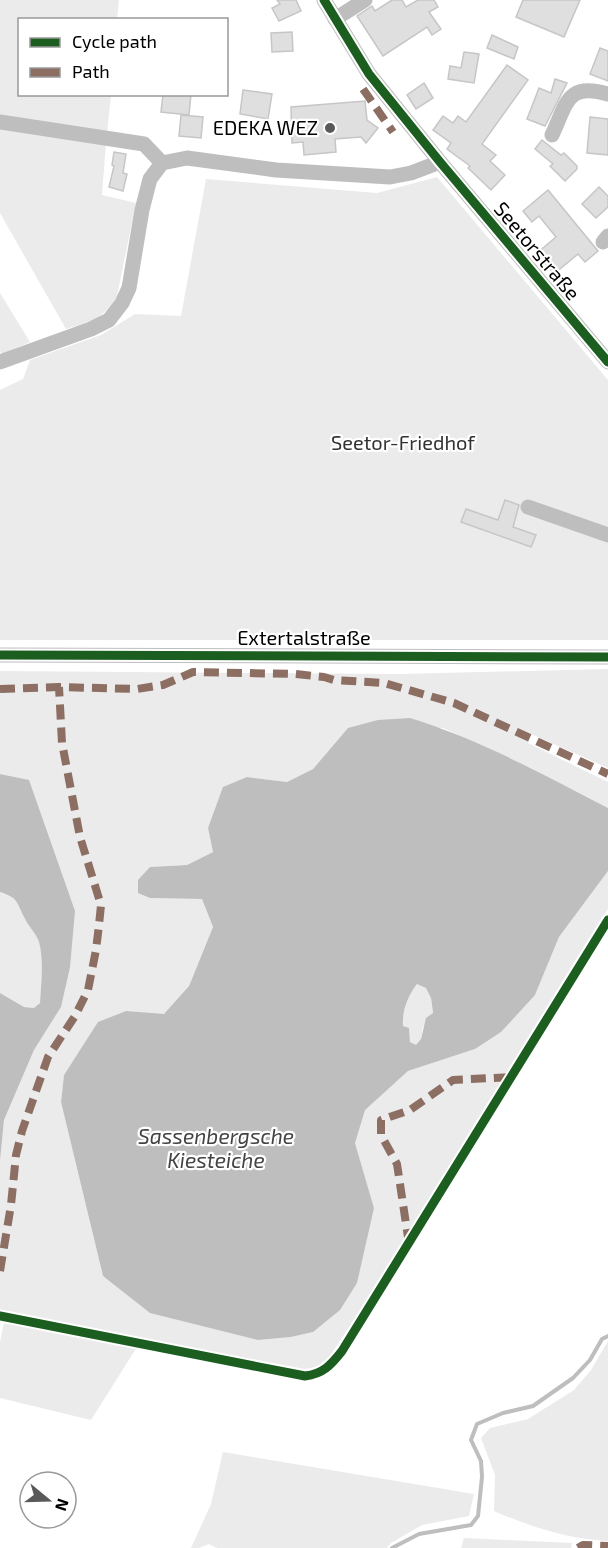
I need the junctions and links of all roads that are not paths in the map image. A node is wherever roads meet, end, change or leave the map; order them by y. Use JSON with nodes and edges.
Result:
{"nodes":[{"id":1,"x":324,"y":0,"type":"edge"},
{"id":2,"x":365,"y":0,"type":"edge"},
{"id":3,"x":335,"y":19,"type":"junction"},
{"id":4,"x":608,"y":94,"type":"edge"},
{"id":5,"x":0,"y":122,"type":"edge"},
{"id":6,"x":552,"y":135,"type":"dead end"},
{"id":7,"x":440,"y":162,"type":"junction"},
{"id":8,"x":162,"y":163,"type":"junction"},
{"id":9,"x":0,"y":362,"type":"edge"},
{"id":10,"x":608,"y":362,"type":"edge"},
{"id":11,"x":528,"y":507,"type":"dead end"},
{"id":12,"x":608,"y":535,"type":"edge"},
{"id":13,"x":0,"y":655,"type":"edge"},
{"id":14,"x":608,"y":657,"type":"edge"}],
"edges":[{"from":1,"to":3,"type":"street","name":"Seetorstraße"},
{"from":2,"to":3,"type":"street"},
{"from":3,"to":7,"type":"street","name":"Seetorstraße"},
{"from":4,"to":6,"type":"street"},
{"from":5,"to":8,"type":"street"},
{"from":7,"to":8,"type":"street"},
{"from":7,"to":10,"type":"street","name":"Seetorstraße"},
{"from":8,"to":9,"type":"street"},
{"from":11,"to":12,"type":"street"},
{"from":13,"to":14,"type":"street","name":"Extertalstraße"}]}
